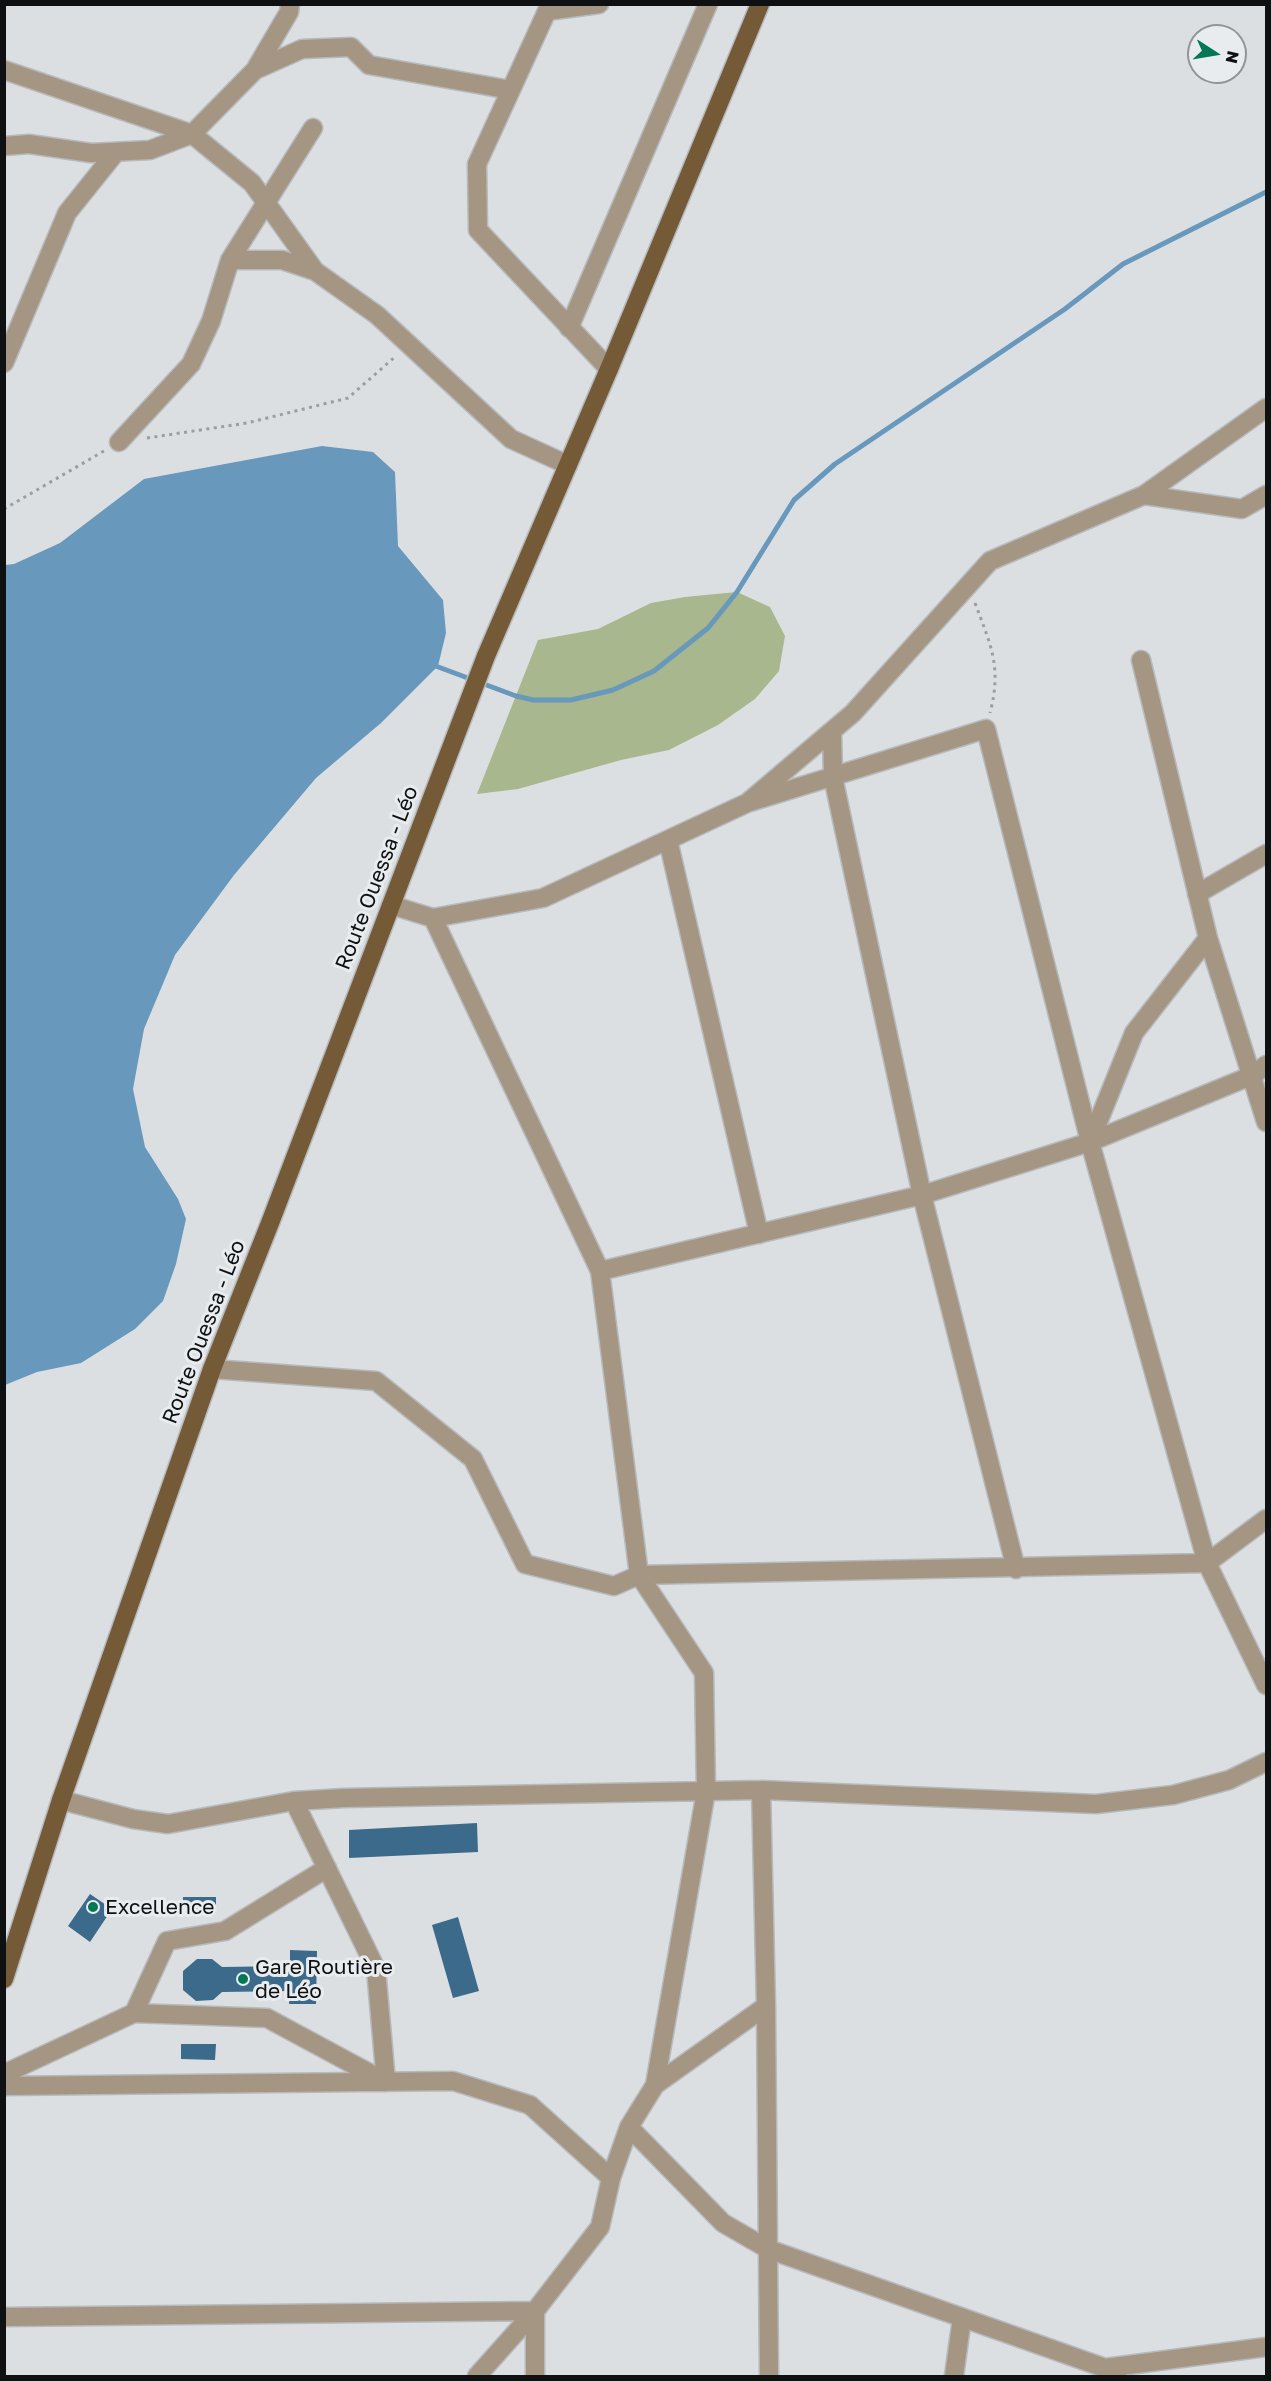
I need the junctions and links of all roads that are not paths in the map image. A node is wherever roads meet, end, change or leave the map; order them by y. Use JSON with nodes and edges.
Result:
{"nodes":[{"id":1,"x":290,"y":4,"type":"edge"},
{"id":2,"x":599,"y":4,"type":"edge"},
{"id":3,"x":708,"y":4,"type":"edge"},
{"id":4,"x":760,"y":4,"type":"edge"},
{"id":5,"x":4,"y":70,"type":"edge"},
{"id":6,"x":255,"y":70,"type":"junction"},
{"id":7,"x":511,"y":90,"type":"junction"},
{"id":8,"x":313,"y":128,"type":"dead end"},
{"id":9,"x":192,"y":134,"type":"junction"},
{"id":10,"x":4,"y":146,"type":"edge"},
{"id":11,"x":116,"y":152,"type":"junction"},
{"id":12,"x":266,"y":202,"type":"junction"},
{"id":13,"x":230,"y":260,"type":"junction"},
{"id":14,"x":315,"y":271,"type":"junction"},
{"id":15,"x":569,"y":328,"type":"junction"},
{"id":16,"x":4,"y":363,"type":"edge"},
{"id":17,"x":609,"y":369,"type":"junction"},
{"id":18,"x":1266,"y":408,"type":"edge"},
{"id":19,"x":119,"y":442,"type":"road end"},
{"id":20,"x":568,"y":465,"type":"junction"},
{"id":21,"x":1144,"y":495,"type":"junction"},
{"id":22,"x":1266,"y":495,"type":"edge"},
{"id":23,"x":1141,"y":660,"type":"dead end"},
{"id":24,"x":832,"y":731,"type":"junction"},
{"id":25,"x":833,"y":777,"type":"junction"},
{"id":26,"x":747,"y":803,"type":"junction"},
{"id":27,"x":668,"y":840,"type":"junction"},
{"id":28,"x":1266,"y":854,"type":"edge"},
{"id":29,"x":1197,"y":894,"type":"junction"},
{"id":30,"x":391,"y":905,"type":"junction"},
{"id":31,"x":433,"y":918,"type":"junction"},
{"id":32,"x":1208,"y":938,"type":"junction"},
{"id":33,"x":1260,"y":1070,"type":"edge"},
{"id":34,"x":1266,"y":1122,"type":"edge"},
{"id":35,"x":1090,"y":1142,"type":"junction"},
{"id":36,"x":922,"y":1195,"type":"junction"},
{"id":37,"x":759,"y":1234,"type":"junction"},
{"id":38,"x":600,"y":1271,"type":"junction"},
{"id":39,"x":212,"y":1369,"type":"junction"},
{"id":40,"x":1266,"y":1519,"type":"edge"},
{"id":41,"x":1208,"y":1563,"type":"junction"},
{"id":42,"x":1016,"y":1569,"type":"junction"},
{"id":43,"x":639,"y":1575,"type":"junction"},
{"id":44,"x":1266,"y":1685,"type":"edge"},
{"id":45,"x":1266,"y":1761,"type":"edge"},
{"id":46,"x":761,"y":1790,"type":"junction"},
{"id":47,"x":706,"y":1791,"type":"junction"},
{"id":48,"x":61,"y":1800,"type":"junction"},
{"id":49,"x":294,"y":1801,"type":"junction"},
{"id":50,"x":327,"y":1868,"type":"junction"},
{"id":51,"x":4,"y":1979,"type":"edge"},
{"id":52,"x":766,"y":2006,"type":"junction"},
{"id":53,"x":134,"y":2013,"type":"junction"},
{"id":54,"x":4,"y":2074,"type":"edge"},
{"id":55,"x":386,"y":2082,"type":"junction"},
{"id":56,"x":655,"y":2085,"type":"junction"},
{"id":57,"x":4,"y":2086,"type":"edge"},
{"id":58,"x":629,"y":2127,"type":"junction"},
{"id":59,"x":611,"y":2178,"type":"junction"},
{"id":60,"x":768,"y":2249,"type":"junction"},
{"id":61,"x":535,"y":2311,"type":"junction"},
{"id":62,"x":4,"y":2317,"type":"edge"},
{"id":63,"x":962,"y":2318,"type":"junction"},
{"id":64,"x":1266,"y":2347,"type":"edge"},
{"id":65,"x":1111,"y":2372,"type":"edge"},
{"id":66,"x":477,"y":2376,"type":"edge"},
{"id":67,"x":535,"y":2376,"type":"edge"},
{"id":68,"x":769,"y":2376,"type":"edge"},
{"id":69,"x":954,"y":2376,"type":"edge"}],
"edges":[{"from":1,"to":6,"type":"street"},
{"from":2,"to":7,"type":"street"},
{"from":3,"to":15,"type":"street"},
{"from":4,"to":17,"type":"main road","name":"Route Ouessa - Léo"},
{"from":5,"to":9,"type":"street"},
{"from":6,"to":7,"type":"street"},
{"from":6,"to":9,"type":"street"},
{"from":7,"to":15,"type":"street"},
{"from":8,"to":12,"type":"street"},
{"from":9,"to":11,"type":"street"},
{"from":9,"to":12,"type":"street"},
{"from":10,"to":11,"type":"street"},
{"from":11,"to":16,"type":"street"},
{"from":12,"to":13,"type":"street"},
{"from":12,"to":14,"type":"street"},
{"from":13,"to":14,"type":"street"},
{"from":13,"to":19,"type":"street"},
{"from":14,"to":20,"type":"street"},
{"from":15,"to":17,"type":"street"},
{"from":17,"to":20,"type":"main road","name":"Route Ouessa - Léo"},
{"from":18,"to":21,"type":"street"},
{"from":20,"to":30,"type":"main road","name":"Route Ouessa - Léo"},
{"from":21,"to":22,"type":"street"},
{"from":21,"to":24,"type":"street"},
{"from":23,"to":29,"type":"street"},
{"from":24,"to":25,"type":"street"},
{"from":24,"to":26,"type":"street"},
{"from":25,"to":26,"type":"street"},
{"from":25,"to":35,"type":"street"},
{"from":25,"to":36,"type":"street"},
{"from":26,"to":27,"type":"street"},
{"from":27,"to":31,"type":"street"},
{"from":27,"to":37,"type":"street"},
{"from":28,"to":29,"type":"street"},
{"from":29,"to":32,"type":"street"},
{"from":30,"to":31,"type":"street"},
{"from":30,"to":39,"type":"main road","name":"Route Ouessa - Léo"},
{"from":31,"to":38,"type":"street"},
{"from":32,"to":33,"type":"street"},
{"from":32,"to":35,"type":"street"},
{"from":33,"to":34,"type":"street"},
{"from":33,"to":35,"type":"street"},
{"from":35,"to":36,"type":"street"},
{"from":35,"to":41,"type":"street"},
{"from":36,"to":37,"type":"street"},
{"from":36,"to":42,"type":"street"},
{"from":37,"to":38,"type":"street"},
{"from":38,"to":43,"type":"street"},
{"from":39,"to":43,"type":"street"},
{"from":39,"to":48,"type":"main road","name":"Route Ouessa - Léo"},
{"from":40,"to":41,"type":"street"},
{"from":41,"to":42,"type":"street"},
{"from":41,"to":44,"type":"street"},
{"from":42,"to":43,"type":"street"},
{"from":43,"to":47,"type":"street"},
{"from":45,"to":46,"type":"street"},
{"from":46,"to":47,"type":"street"},
{"from":46,"to":52,"type":"street"},
{"from":47,"to":49,"type":"street"},
{"from":47,"to":56,"type":"street"},
{"from":48,"to":49,"type":"street"},
{"from":48,"to":51,"type":"main road","name":"Route Ouessa - Léo"},
{"from":49,"to":50,"type":"street"},
{"from":50,"to":53,"type":"street"},
{"from":50,"to":55,"type":"street"},
{"from":52,"to":56,"type":"street"},
{"from":52,"to":60,"type":"street"},
{"from":53,"to":54,"type":"street"},
{"from":53,"to":55,"type":"street"},
{"from":55,"to":57,"type":"street"},
{"from":55,"to":59,"type":"street"},
{"from":56,"to":58,"type":"street"},
{"from":58,"to":59,"type":"street"},
{"from":58,"to":60,"type":"street"},
{"from":59,"to":61,"type":"street"},
{"from":60,"to":63,"type":"street"},
{"from":60,"to":68,"type":"street"},
{"from":61,"to":62,"type":"street"},
{"from":61,"to":66,"type":"street"},
{"from":61,"to":67,"type":"street"},
{"from":63,"to":65,"type":"street"},
{"from":63,"to":69,"type":"street"},
{"from":64,"to":65,"type":"street"}]}
